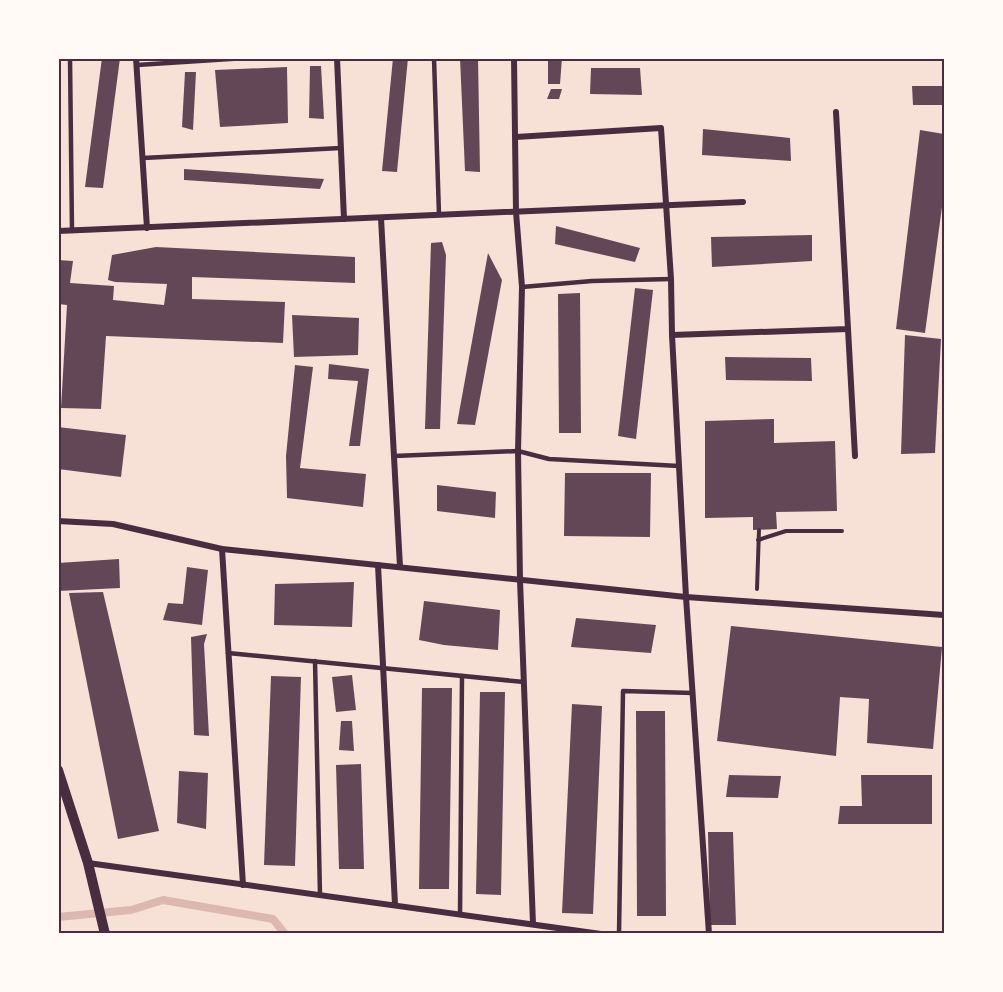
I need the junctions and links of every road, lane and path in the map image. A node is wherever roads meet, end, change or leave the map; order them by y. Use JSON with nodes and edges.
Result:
{"nodes":[{"id":1,"x":70,"y":58,"type":"edge"},
{"id":2,"x":246,"y":58,"type":"edge"},
{"id":3,"x":337,"y":58,"type":"edge"},
{"id":4,"x":434,"y":58,"type":"edge"},
{"id":5,"x":514,"y":58,"type":"edge"},
{"id":6,"x":136,"y":62,"type":"edge"},
{"id":7,"x":836,"y":112,"type":"dead end"},
{"id":8,"x":516,"y":137,"type":"junction"},
{"id":9,"x":341,"y":148,"type":"junction"},
{"id":10,"x":142,"y":158,"type":"junction"},
{"id":11,"x":743,"y":202,"type":"dead end"},
{"id":12,"x":665,"y":206,"type":"junction"},
{"id":13,"x":516,"y":212,"type":"junction"},
{"id":14,"x":439,"y":215,"type":"junction"},
{"id":15,"x":381,"y":218,"type":"junction"},
{"id":16,"x":344,"y":219,"type":"junction"},
{"id":17,"x":147,"y":228,"type":"junction"},
{"id":18,"x":58,"y":231,"type":"edge"},
{"id":19,"x":72,"y":231,"type":"junction"},
{"id":20,"x":671,"y":279,"type":"junction"},
{"id":21,"x":522,"y":287,"type":"junction"},
{"id":22,"x":848,"y":329,"type":"junction"},
{"id":23,"x":672,"y":335,"type":"junction"},
{"id":24,"x":518,"y":451,"type":"junction"},
{"id":25,"x":394,"y":456,"type":"junction"},
{"id":26,"x":855,"y":456,"type":"dead end"},
{"id":27,"x":679,"y":466,"type":"junction"},
{"id":28,"x":58,"y":521,"type":"edge"},
{"id":29,"x":759,"y":530,"type":"dead end"},
{"id":30,"x":842,"y":531,"type":"dead end"},
{"id":31,"x":758,"y":540,"type":"junction"},
{"id":32,"x":222,"y":549,"type":"junction"},
{"id":33,"x":378,"y":565,"type":"junction"},
{"id":34,"x":400,"y":567,"type":"junction"},
{"id":35,"x":520,"y":580,"type":"junction"},
{"id":36,"x":686,"y":597,"type":"junction"},
{"id":37,"x":756,"y":602,"type":"junction"},
{"id":38,"x":945,"y":615,"type":"edge"},
{"id":39,"x":228,"y":653,"type":"junction"},
{"id":40,"x":315,"y":662,"type":"junction"},
{"id":41,"x":383,"y":668,"type":"junction"},
{"id":42,"x":462,"y":676,"type":"junction"},
{"id":43,"x":524,"y":682,"type":"junction"},
{"id":44,"x":693,"y":693,"type":"junction"},
{"id":45,"x":59,"y":771,"type":"edge"},
{"id":46,"x":88,"y":863,"type":"junction"},
{"id":47,"x":243,"y":885,"type":"junction"},
{"id":48,"x":320,"y":895,"type":"junction"},
{"id":49,"x":395,"y":905,"type":"junction"},
{"id":50,"x":460,"y":915,"type":"junction"},
{"id":51,"x":533,"y":924,"type":"junction"},
{"id":52,"x":105,"y":933,"type":"edge"},
{"id":53,"x":601,"y":933,"type":"edge"},
{"id":54,"x":619,"y":933,"type":"edge"},
{"id":55,"x":709,"y":933,"type":"edge"}],
"edges":[{"from":1,"to":19,"type":"lane"},
{"from":2,"to":6,"type":"lane"},
{"from":3,"to":9,"type":"street"},
{"from":4,"to":14,"type":"lane"},
{"from":5,"to":8,"type":"street"},
{"from":6,"to":10,"type":"street"},
{"from":7,"to":22,"type":"street"},
{"from":8,"to":12,"type":"street"},
{"from":8,"to":13,"type":"street"},
{"from":9,"to":10,"type":"lane"},
{"from":9,"to":16,"type":"street"},
{"from":10,"to":17,"type":"street"},
{"from":11,"to":12,"type":"street"},
{"from":12,"to":13,"type":"street"},
{"from":12,"to":20,"type":"street"},
{"from":13,"to":14,"type":"street"},
{"from":13,"to":21,"type":"street"},
{"from":14,"to":15,"type":"street"},
{"from":15,"to":16,"type":"street"},
{"from":15,"to":25,"type":"street"},
{"from":16,"to":17,"type":"street"},
{"from":17,"to":19,"type":"street"},
{"from":18,"to":19,"type":"street"},
{"from":20,"to":21,"type":"lane"},
{"from":20,"to":23,"type":"street"},
{"from":21,"to":24,"type":"street"},
{"from":22,"to":23,"type":"street"},
{"from":22,"to":26,"type":"street"},
{"from":23,"to":27,"type":"street"},
{"from":24,"to":25,"type":"lane"},
{"from":24,"to":27,"type":"lane"},
{"from":24,"to":35,"type":"street"},
{"from":25,"to":34,"type":"street"},
{"from":27,"to":36,"type":"street"},
{"from":28,"to":32,"type":"street"},
{"from":29,"to":31,"type":"path"},
{"from":30,"to":31,"type":"path"},
{"from":31,"to":37,"type":"path"},
{"from":32,"to":33,"type":"street"},
{"from":32,"to":39,"type":"street"},
{"from":33,"to":34,"type":"street"},
{"from":33,"to":41,"type":"street"},
{"from":34,"to":35,"type":"street"},
{"from":35,"to":36,"type":"street"},
{"from":35,"to":43,"type":"street"},
{"from":36,"to":37,"type":"street"},
{"from":36,"to":44,"type":"street"},
{"from":37,"to":38,"type":"street"},
{"from":39,"to":40,"type":"lane"},
{"from":39,"to":47,"type":"street"},
{"from":40,"to":41,"type":"lane"},
{"from":40,"to":48,"type":"lane"},
{"from":41,"to":42,"type":"lane"},
{"from":41,"to":49,"type":"street"},
{"from":42,"to":43,"type":"lane"},
{"from":42,"to":50,"type":"lane"},
{"from":43,"to":51,"type":"street"},
{"from":44,"to":54,"type":"lane"},
{"from":44,"to":55,"type":"street"},
{"from":45,"to":46,"type":"street"},
{"from":46,"to":47,"type":"street"},
{"from":46,"to":52,"type":"street"},
{"from":47,"to":48,"type":"street"},
{"from":48,"to":49,"type":"street"},
{"from":49,"to":50,"type":"street"},
{"from":50,"to":51,"type":"street"},
{"from":51,"to":53,"type":"street"}]}
